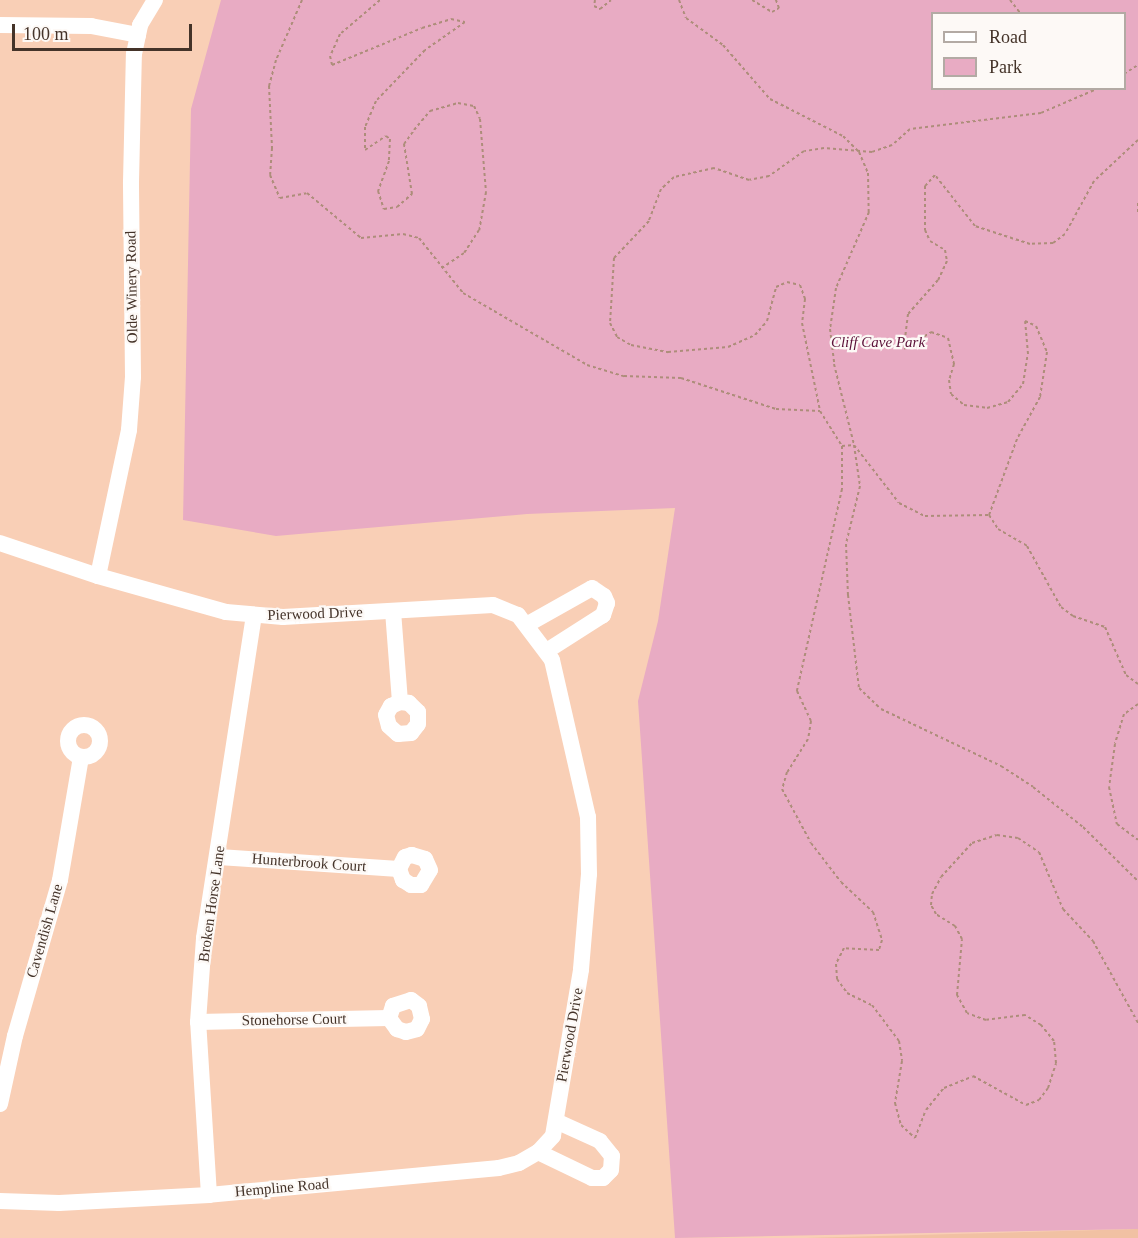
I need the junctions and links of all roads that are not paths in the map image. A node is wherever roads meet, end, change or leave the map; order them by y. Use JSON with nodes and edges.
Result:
{"nodes":[{"id":1,"x":155,"y":0,"type":"edge"},
{"id":2,"x":0,"y":25,"type":"edge"},
{"id":3,"x":138,"y":35,"type":"junction"},
{"id":4,"x":0,"y":543,"type":"edge"},
{"id":5,"x":98,"y":576,"type":"junction"},
{"id":6,"x":393,"y":611,"type":"junction"},
{"id":7,"x":254,"y":615,"type":"junction"},
{"id":8,"x":528,"y":624,"type":"junction"},
{"id":9,"x":548,"y":650,"type":"junction"},
{"id":10,"x":400,"y":702,"type":"dead end"},
{"id":11,"x":81,"y":757,"type":"dead end"},
{"id":12,"x":219,"y":857,"type":"junction"},
{"id":13,"x":399,"y":869,"type":"dead end"},
{"id":14,"x":389,"y":1018,"type":"dead end"},
{"id":15,"x":198,"y":1022,"type":"junction"},
{"id":16,"x":0,"y":1104,"type":"edge"},
{"id":17,"x":554,"y":1129,"type":"junction"},
{"id":18,"x":538,"y":1152,"type":"junction"},
{"id":19,"x":208,"y":1195,"type":"junction"},
{"id":20,"x":0,"y":1201,"type":"edge"}],
"edges":[{"from":1,"to":3,"type":"street","name":"Olde Winery Road"},
{"from":2,"to":3,"type":"street"},
{"from":3,"to":5,"type":"street","name":"Olde Winery Road"},
{"from":4,"to":5,"type":"street","name":"Pierwood Drive"},
{"from":5,"to":7,"type":"street","name":"Pierwood Drive"},
{"from":6,"to":7,"type":"street","name":"Pierwood Drive"},
{"from":6,"to":8,"type":"street","name":"Pierwood Drive"},
{"from":6,"to":10,"type":"street"},
{"from":7,"to":12,"type":"street","name":"Broken Horse Lane"},
{"from":8,"to":9,"type":"street","name":"Pierwood Drive"},
{"from":8,"to":9,"type":"street"},
{"from":9,"to":17,"type":"street","name":"Pierwood Drive"},
{"from":11,"to":16,"type":"street","name":"Cavendish Lane"},
{"from":12,"to":13,"type":"street","name":"Hunterbrook Court"},
{"from":12,"to":15,"type":"street","name":"Broken Horse Lane"},
{"from":14,"to":15,"type":"street","name":"Stonehorse Court"},
{"from":15,"to":19,"type":"street","name":"Broken Horse Lane"},
{"from":17,"to":18,"type":"street","name":"Hempline Road"},
{"from":17,"to":18,"type":"street"},
{"from":18,"to":19,"type":"street","name":"Hempline Road"},
{"from":19,"to":20,"type":"street","name":"Hempline Road"}]}
